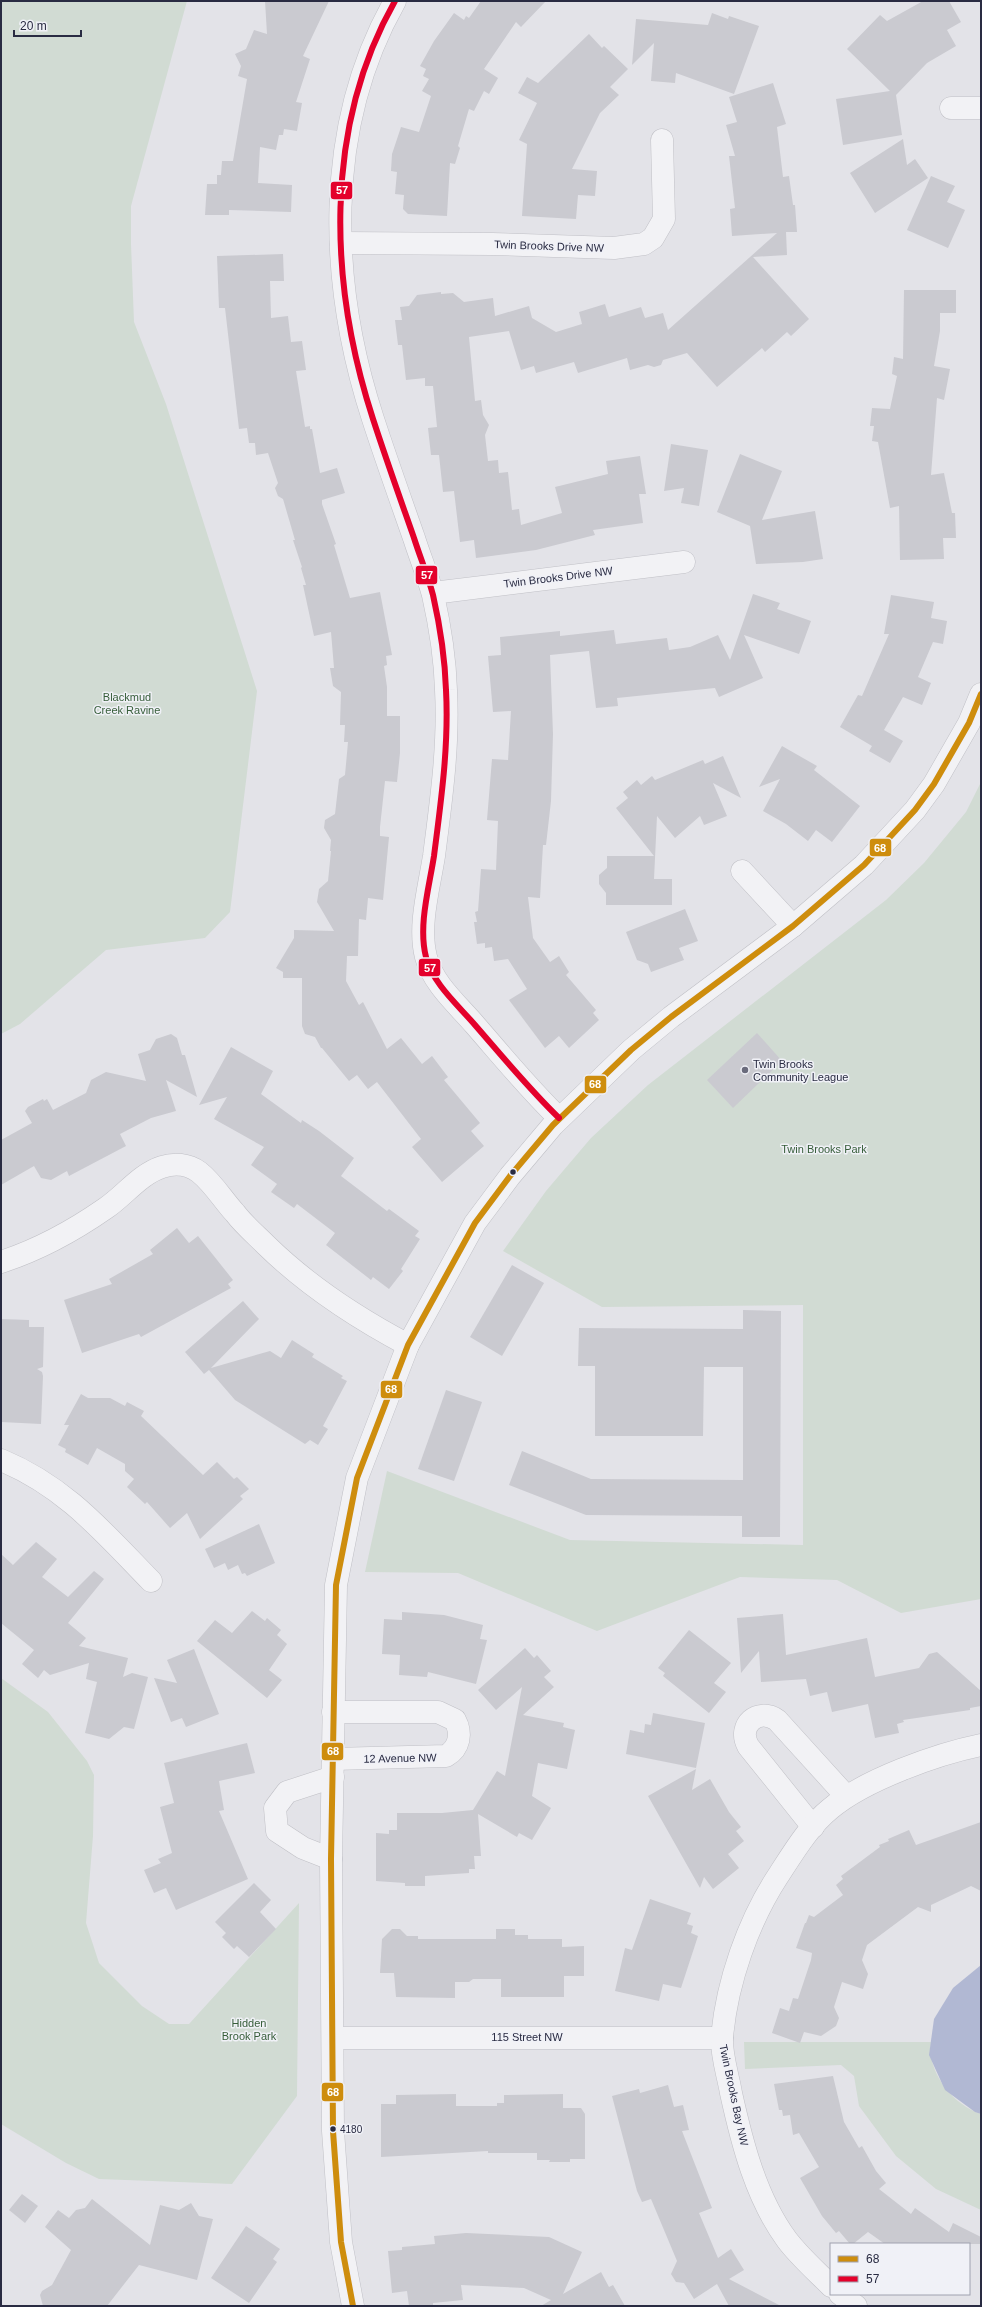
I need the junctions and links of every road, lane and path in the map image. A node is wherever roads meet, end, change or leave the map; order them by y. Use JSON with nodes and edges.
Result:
{"nodes":[{"id":1,"x":395,"y":1,"type":"edge"},
{"id":2,"x":951,"y":108,"type":"dead end"},
{"id":3,"x":981,"y":108,"type":"edge"},
{"id":4,"x":662,"y":140,"type":"dead end"},
{"id":5,"x":341,"y":243,"type":"junction"},
{"id":6,"x":684,"y":562,"type":"dead end"},
{"id":7,"x":432,"y":593,"type":"junction"},
{"id":8,"x":981,"y":694,"type":"edge"},
{"id":9,"x":742,"y":871,"type":"dead end"},
{"id":10,"x":793,"y":926,"type":"junction"},
{"id":11,"x":559,"y":1118,"type":"junction"},
{"id":12,"x":1,"y":1262,"type":"edge"},
{"id":13,"x":408,"y":1344,"type":"junction"},
{"id":14,"x":1,"y":1460,"type":"edge"},
{"id":15,"x":151,"y":1581,"type":"dead end"},
{"id":16,"x":333,"y":1712,"type":"junction"},
{"id":17,"x":981,"y":1744,"type":"edge"},
{"id":18,"x":333,"y":1768,"type":"junction"},
{"id":19,"x":846,"y":1796,"type":"junction"},
{"id":20,"x":813,"y":1827,"type":"junction"},
{"id":21,"x":332,"y":1859,"type":"junction"},
{"id":22,"x":333,"y":2038,"type":"junction"},
{"id":23,"x":722,"y":2038,"type":"junction"},
{"id":24,"x":830,"y":2285,"type":"edge"},
{"id":25,"x":841,"y":2295,"type":"edge"},
{"id":26,"x":353,"y":2306,"type":"edge"},
{"id":27,"x":856,"y":2306,"type":"edge"}],
"edges":[{"from":1,"to":5,"type":"street"},
{"from":2,"to":3,"type":"street"},
{"from":4,"to":5,"type":"street","name":"Twin Brooks Drive NW"},
{"from":5,"to":7,"type":"street"},
{"from":6,"to":7,"type":"street","name":"Twin Brooks Drive NW"},
{"from":7,"to":11,"type":"street"},
{"from":8,"to":10,"type":"street"},
{"from":9,"to":10,"type":"street"},
{"from":10,"to":11,"type":"street"},
{"from":11,"to":13,"type":"street"},
{"from":12,"to":13,"type":"street"},
{"from":13,"to":16,"type":"street"},
{"from":14,"to":15,"type":"street"},
{"from":16,"to":18,"type":"street"},
{"from":16,"to":18,"type":"street","name":"12 Avenue NW"},
{"from":17,"to":19,"type":"street","name":"Twin Brooks Bay NW"},
{"from":18,"to":21,"type":"street"},
{"from":18,"to":21,"type":"street","name":"12 Avenue NW"},
{"from":19,"to":20,"type":"street","name":"Twin Brooks Bay NW"},
{"from":19,"to":20,"type":"street"},
{"from":20,"to":23,"type":"street","name":"Twin Brooks Bay NW"},
{"from":21,"to":22,"type":"street"},
{"from":22,"to":23,"type":"street","name":"115 Street NW"},
{"from":22,"to":26,"type":"street"},
{"from":23,"to":24,"type":"street","name":"Twin Brooks Bay NW"},
{"from":25,"to":27,"type":"street"}]}
